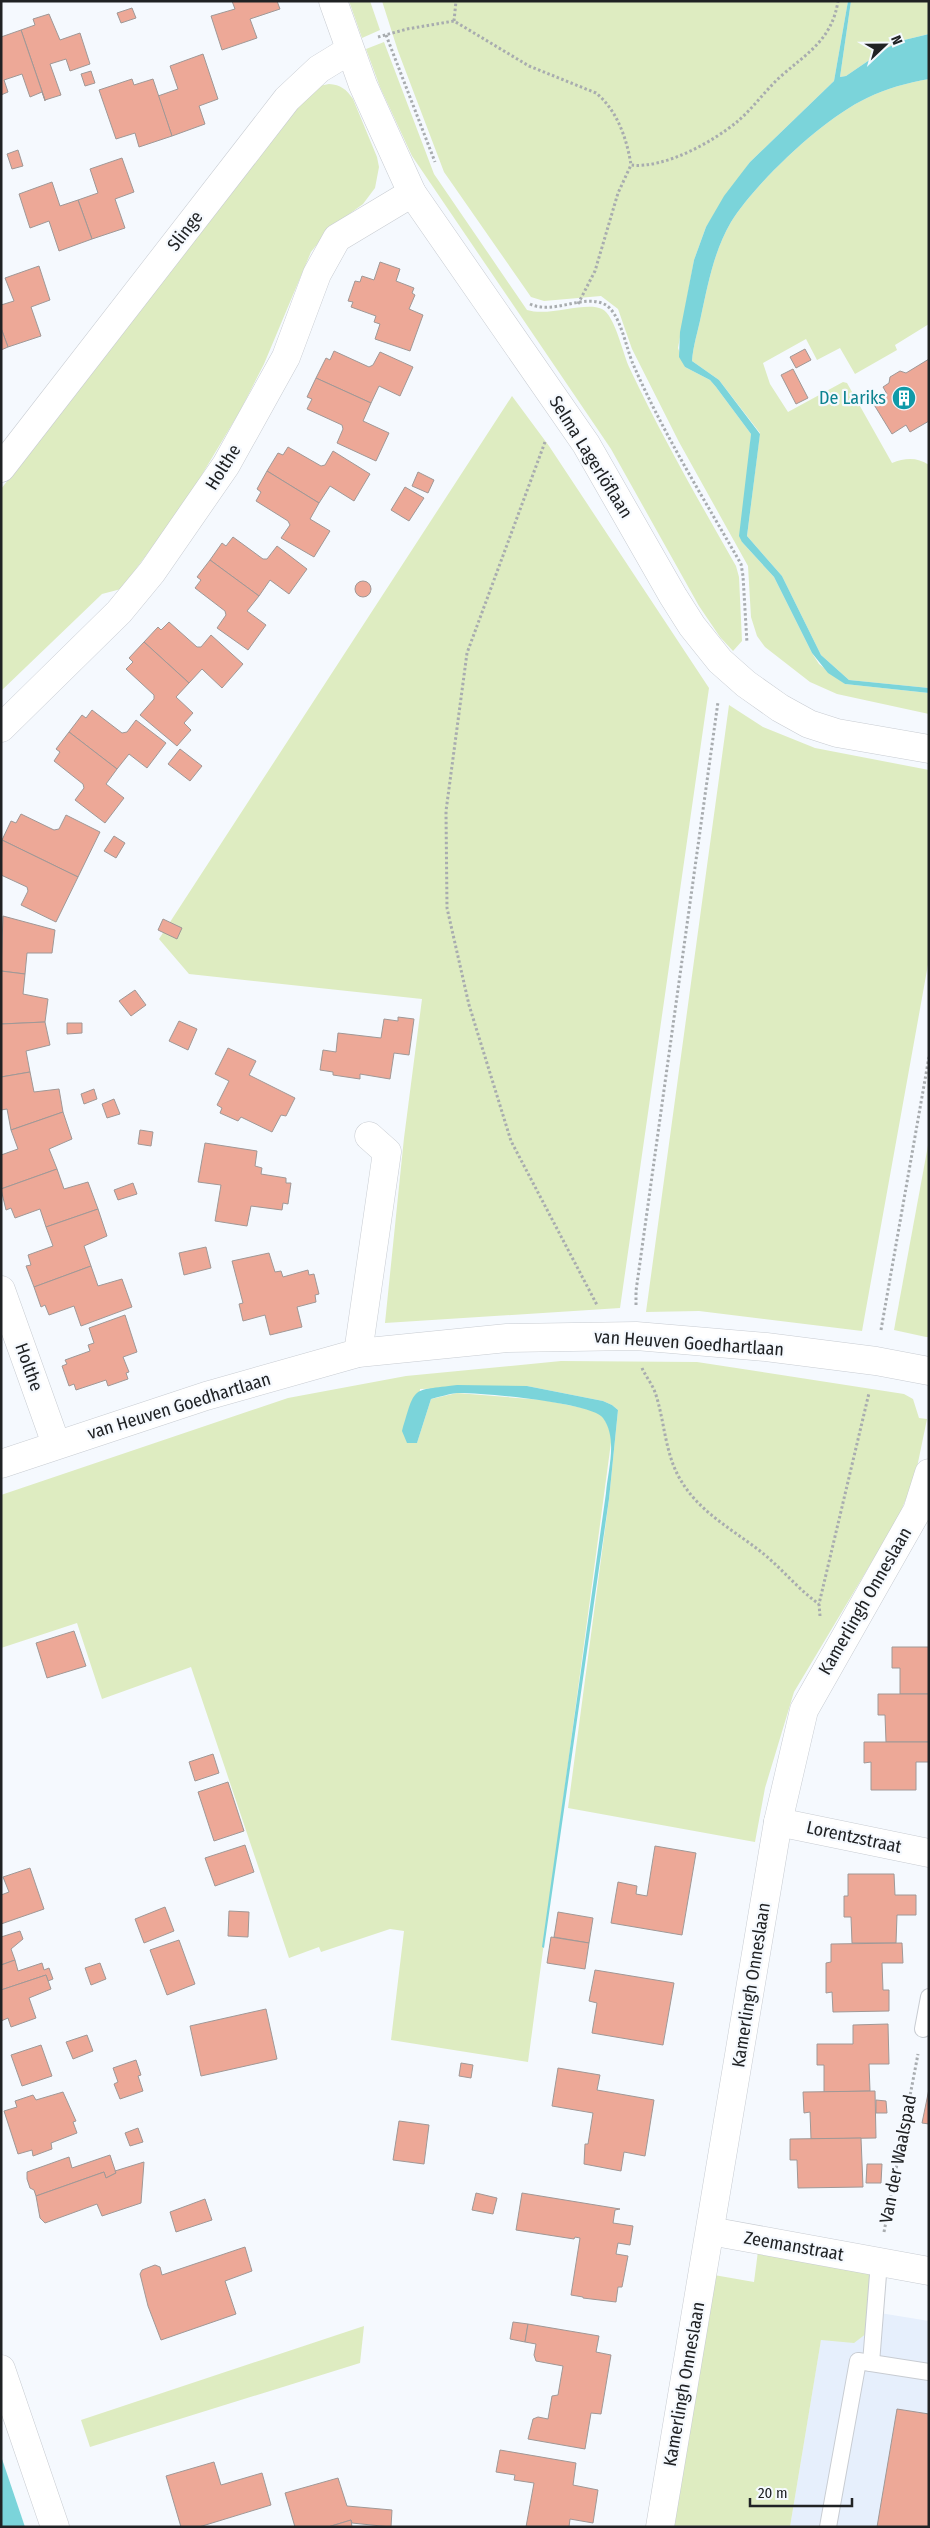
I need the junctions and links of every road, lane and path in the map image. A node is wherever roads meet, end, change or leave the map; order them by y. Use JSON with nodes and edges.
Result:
{"nodes":[{"id":1,"x":333,"y":1,"type":"edge"},
{"id":2,"x":456,"y":1,"type":"edge"},
{"id":3,"x":838,"y":1,"type":"edge"},
{"id":4,"x":454,"y":21,"type":"junction"},
{"id":5,"x":386,"y":35,"type":"junction"},
{"id":6,"x":350,"y":50,"type":"junction"},
{"id":7,"x":436,"y":164,"type":"dead end"},
{"id":8,"x":631,"y":165,"type":"junction"},
{"id":9,"x":412,"y":193,"type":"junction"},
{"id":10,"x":526,"y":299,"type":"dead end"},
{"id":11,"x":578,"y":304,"type":"junction"},
{"id":12,"x":562,"y":408,"type":"junction"},
{"id":13,"x":1,"y":468,"type":"edge"},
{"id":14,"x":731,"y":672,"type":"junction"},
{"id":15,"x":1,"y":728,"type":"edge"},
{"id":16,"x":929,"y":749,"type":"edge"},
{"id":17,"x":370,"y":1136,"type":"dead end"},
{"id":18,"x":1,"y":1290,"type":"edge"},
{"id":19,"x":626,"y":1336,"type":"junction"},
{"id":20,"x":358,"y":1353,"type":"junction"},
{"id":21,"x":929,"y":1371,"type":"edge"},
{"id":22,"x":56,"y":1444,"type":"junction"},
{"id":23,"x":1,"y":1464,"type":"edge"},
{"id":24,"x":929,"y":1473,"type":"edge"},
{"id":25,"x":819,"y":1604,"type":"dead end"},
{"id":26,"x":778,"y":1822,"type":"junction"},
{"id":27,"x":929,"y":1853,"type":"edge"},
{"id":28,"x":929,"y":1996,"type":"edge"},
{"id":29,"x":923,"y":2029,"type":"joint"},
{"id":30,"x":710,"y":2231,"type":"junction"},
{"id":31,"x":879,"y":2262,"type":"junction"},
{"id":32,"x":929,"y":2271,"type":"edge"},
{"id":33,"x":871,"y":2363,"type":"junction"},
{"id":34,"x":1,"y":2368,"type":"edge"},
{"id":35,"x":929,"y":2372,"type":"edge"},
{"id":36,"x":55,"y":2527,"type":"edge"},
{"id":37,"x":660,"y":2527,"type":"edge"},
{"id":38,"x":828,"y":2527,"type":"edge"}],
"edges":[{"from":1,"to":6,"type":"street"},
{"from":2,"to":4,"type":"path"},
{"from":3,"to":8,"type":"path"},
{"from":4,"to":5,"type":"path"},
{"from":4,"to":8,"type":"path"},
{"from":5,"to":6,"type":"path"},
{"from":5,"to":7,"type":"path"},
{"from":6,"to":9,"type":"street","name":"Selma Lagerlöflaan"},
{"from":6,"to":13,"type":"street","name":"Slinge"},
{"from":8,"to":11,"type":"path"},
{"from":9,"to":12,"type":"street","name":"Selma Lagerlöflaan"},
{"from":9,"to":15,"type":"street","name":"Holthe"},
{"from":10,"to":11,"type":"path"},
{"from":11,"to":14,"type":"path"},
{"from":12,"to":14,"type":"street","name":"Selma Lagerlöflaan"},
{"from":12,"to":19,"type":"path"},
{"from":14,"to":16,"type":"street","name":"Selma Lagerlöflaan"},
{"from":14,"to":19,"type":"path"},
{"from":17,"to":20,"type":"street"},
{"from":18,"to":22,"type":"street","name":"Holthe"},
{"from":19,"to":20,"type":"street","name":"van Heuven Goedhartlaan"},
{"from":19,"to":21,"type":"street","name":"van Heuven Goedhartlaan"},
{"from":19,"to":25,"type":"path"},
{"from":20,"to":22,"type":"street","name":"van Heuven Goedhartlaan"},
{"from":22,"to":23,"type":"street","name":"van Heuven Goedhartlaan"},
{"from":24,"to":26,"type":"street","name":"Kamerlingh Onneslaan"},
{"from":26,"to":27,"type":"street","name":"Lorentzstraat"},
{"from":26,"to":30,"type":"street","name":"Kamerlingh Onneslaan"},
{"from":28,"to":29,"type":"lane"},
{"from":29,"to":31,"type":"path","name":"Van der Waalspad"},
{"from":30,"to":31,"type":"street","name":"Zeemanstraat"},
{"from":30,"to":37,"type":"street","name":"Kamerlingh Onneslaan"},
{"from":31,"to":32,"type":"street","name":"Zeemanstraat"},
{"from":31,"to":33,"type":"lane"},
{"from":33,"to":35,"type":"lane"},
{"from":33,"to":38,"type":"lane"},
{"from":34,"to":36,"type":"street"}]}
